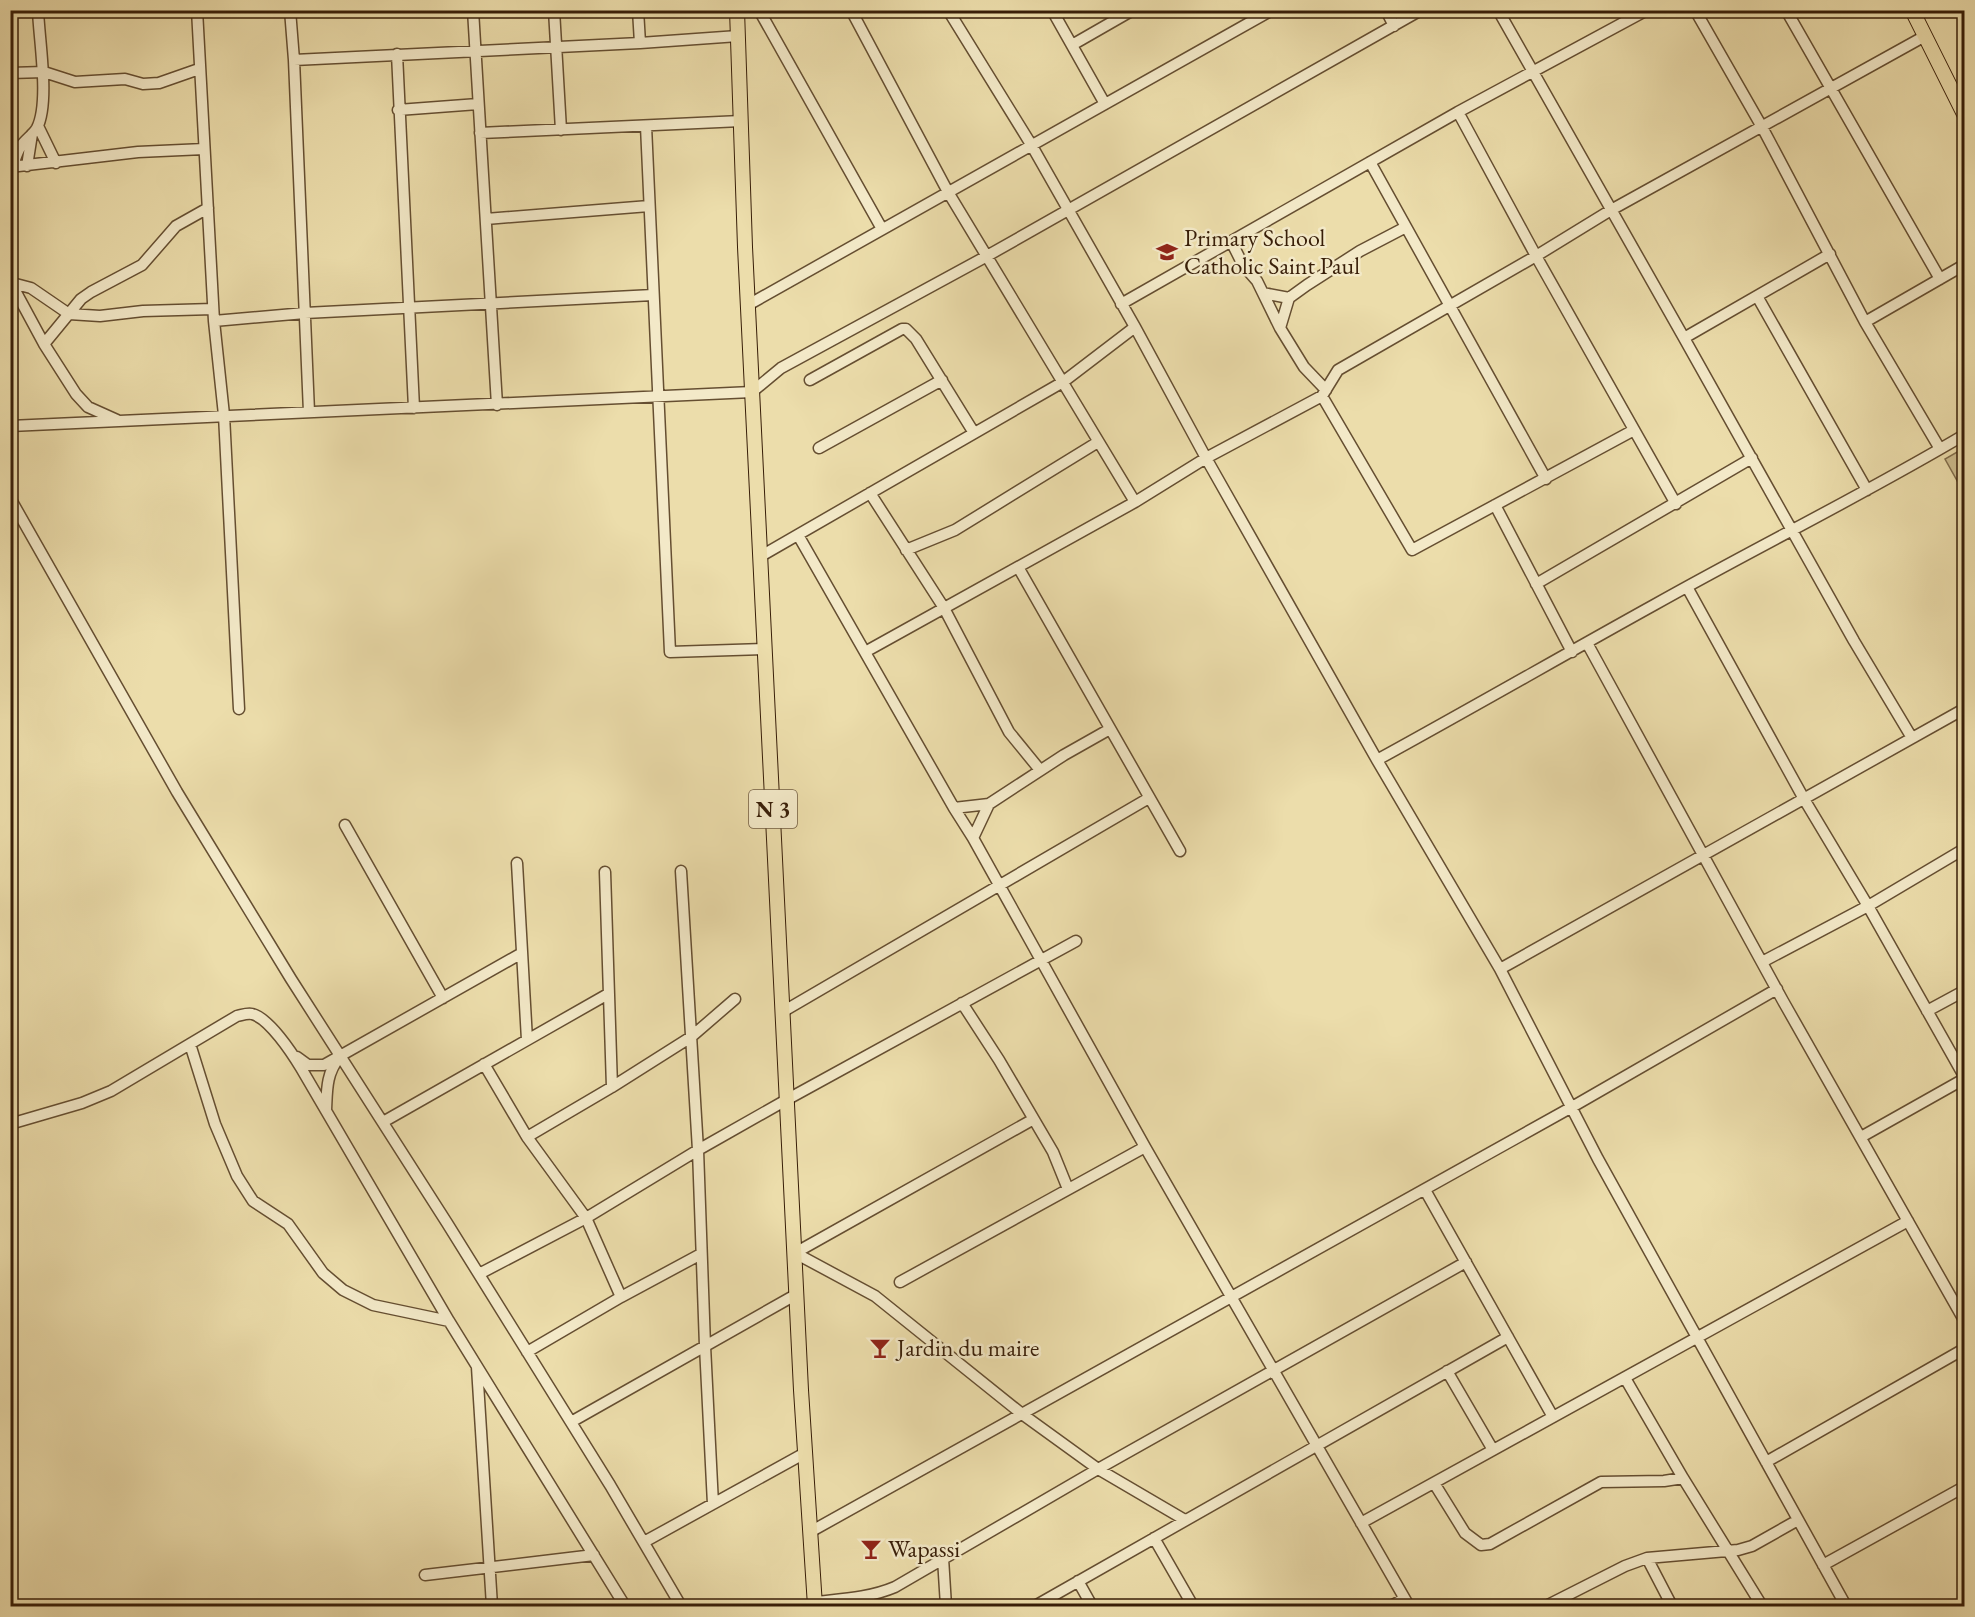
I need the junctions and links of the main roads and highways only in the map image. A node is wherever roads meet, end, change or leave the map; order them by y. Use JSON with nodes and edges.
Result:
{"nodes":[{"id":1,"x":737,"y":10,"type":"edge"},
{"id":2,"x":1912,"y":10,"type":"edge"},
{"id":3,"x":1965,"y":114,"type":"edge"},
{"id":4,"x":815,"y":1604,"type":"edge"}],
"edges":[{"from":1,"to":4,"type":"main road","number":"N 3"},
{"from":2,"to":3,"type":"main road"}]}
